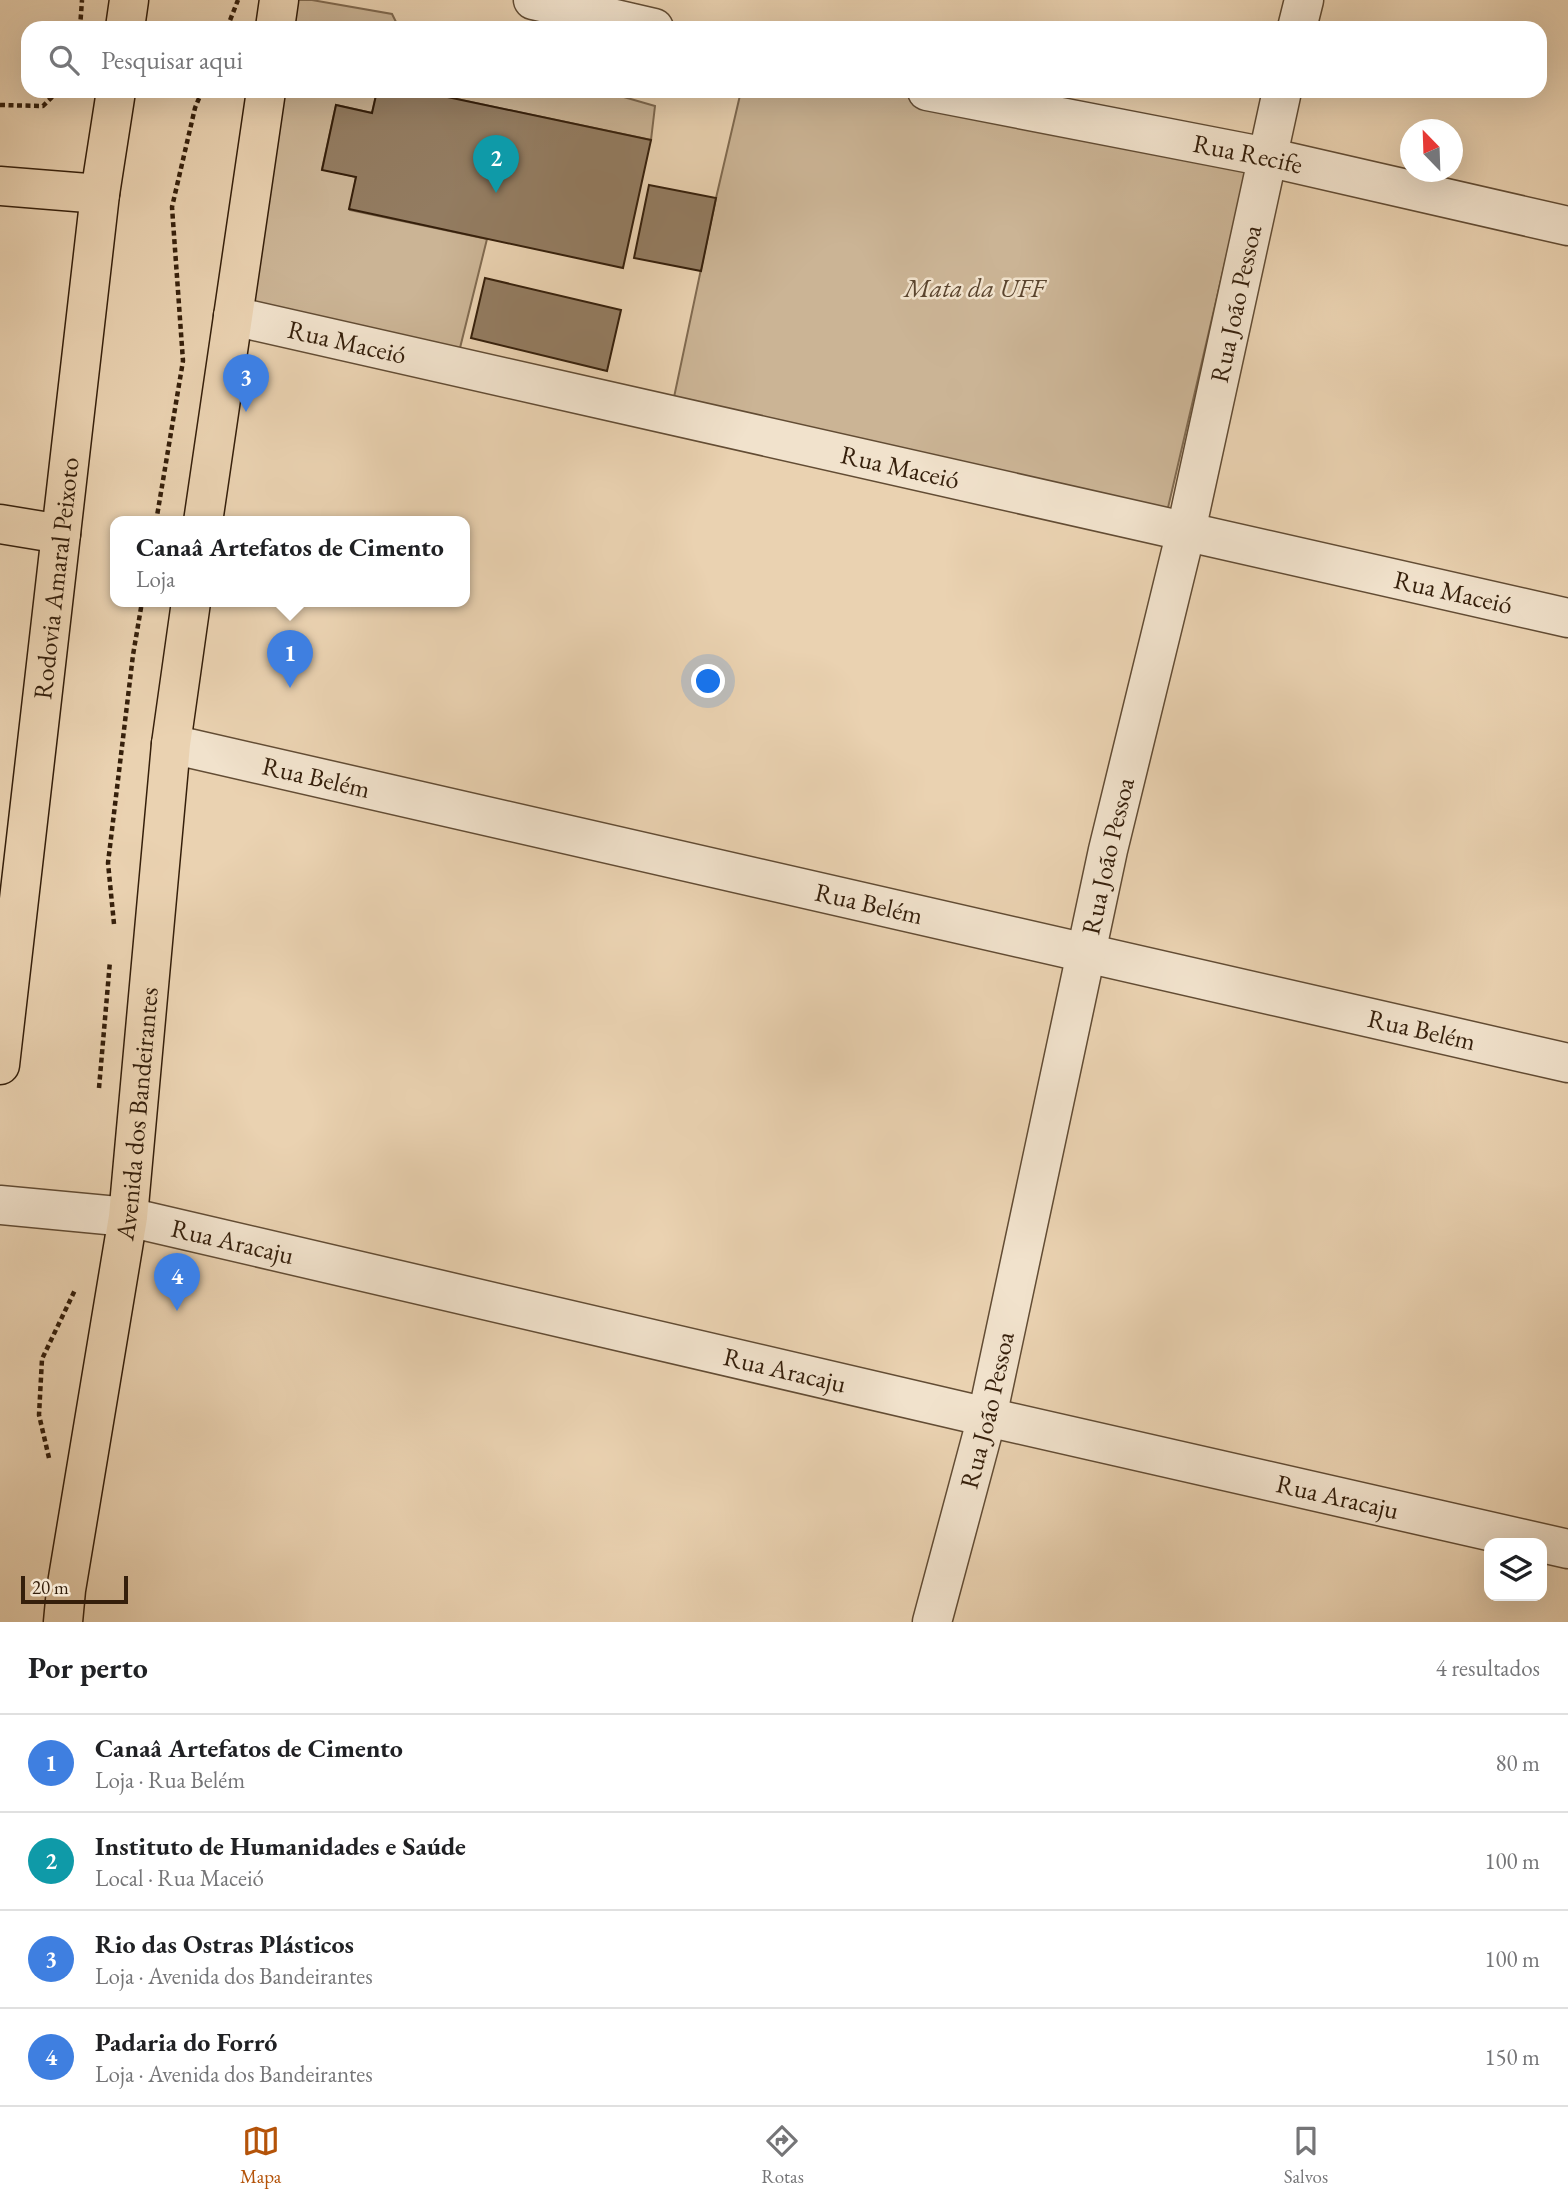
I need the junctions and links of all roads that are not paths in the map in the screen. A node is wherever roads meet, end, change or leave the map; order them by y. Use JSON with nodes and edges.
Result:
{"nodes":[{"id":1,"x":129,"y":0,"type":"edge"},
{"id":2,"x":279,"y":0,"type":"edge"},
{"id":3,"x":533,"y":0,"type":"edge"},
{"id":4,"x":1304,"y":0,"type":"edge"},
{"id":5,"x":126,"y":21,"type":"edge"},
{"id":6,"x":276,"y":21,"type":"edge"},
{"id":7,"x":624,"y":21,"type":"edge"},
{"id":8,"x":1299,"y":21,"type":"edge"},
{"id":9,"x":115,"y":98,"type":"edge"},
{"id":10,"x":266,"y":98,"type":"edge"},
{"id":11,"x":963,"y":98,"type":"edge"},
{"id":12,"x":1280,"y":98,"type":"edge"},
{"id":13,"x":1266,"y":157,"type":"junction"},
{"id":14,"x":0,"y":186,"type":"edge"},
{"id":15,"x":100,"y":194,"type":"junction"},
{"id":16,"x":1568,"y":226,"type":"edge"},
{"id":17,"x":233,"y":316,"type":"junction"},
{"id":18,"x":204,"y":516,"type":"edge"},
{"id":19,"x":0,"y":524,"type":"edge"},
{"id":20,"x":1186,"y":531,"type":"junction"},
{"id":21,"x":61,"y":534,"type":"junction"},
{"id":22,"x":190,"y":607,"type":"edge"},
{"id":23,"x":1568,"y":618,"type":"edge"},
{"id":24,"x":171,"y":744,"type":"junction"},
{"id":25,"x":1087,"y":955,"type":"junction"},
{"id":26,"x":1568,"y":1063,"type":"edge"},
{"id":27,"x":0,"y":1065,"type":"edge"},
{"id":28,"x":0,"y":1205,"type":"edge"},
{"id":29,"x":128,"y":1217,"type":"junction"},
{"id":30,"x":987,"y":1417,"type":"junction"},
{"id":31,"x":1568,"y":1549,"type":"edge"},
{"id":32,"x":63,"y":1622,"type":"edge"},
{"id":33,"x":932,"y":1622,"type":"edge"}],
"edges":[{"from":1,"to":5,"type":"main road"},
{"from":2,"to":6,"type":"main road"},
{"from":3,"to":7,"type":"street"},
{"from":4,"to":8,"type":"street"},
{"from":9,"to":15,"type":"main road","name":"Rodovia Amaral Peixoto"},
{"from":10,"to":17,"type":"main road"},
{"from":11,"to":13,"type":"street","name":"Rua Recife"},
{"from":12,"to":13,"type":"street","name":"Rua João Pessoa"},
{"from":13,"to":16,"type":"street","name":"Rua Recife"},
{"from":13,"to":20,"type":"street","name":"Rua João Pessoa"},
{"from":14,"to":15,"type":"main road"},
{"from":15,"to":21,"type":"main road","name":"Rodovia Amaral Peixoto"},
{"from":17,"to":18,"type":"main road"},
{"from":17,"to":20,"type":"street","name":"Rua Maceió"},
{"from":19,"to":21,"type":"main road"},
{"from":20,"to":23,"type":"street","name":"Rua Maceió"},
{"from":20,"to":25,"type":"street","name":"Rua João Pessoa"},
{"from":21,"to":27,"type":"main road","name":"Rodovia Amaral Peixoto"},
{"from":22,"to":24,"type":"main road","name":"Avenida dos Bandeirantes"},
{"from":24,"to":25,"type":"street","name":"Rua Belém"},
{"from":24,"to":29,"type":"main road","name":"Avenida dos Bandeirantes"},
{"from":25,"to":26,"type":"street","name":"Rua Belém"},
{"from":25,"to":30,"type":"street","name":"Rua João Pessoa"},
{"from":28,"to":29,"type":"street","name":"Rua Aracaju"},
{"from":29,"to":30,"type":"street","name":"Rua Aracaju"},
{"from":29,"to":32,"type":"main road","name":"Avenida dos Bandeirantes"},
{"from":30,"to":31,"type":"street","name":"Rua Aracaju"},
{"from":30,"to":33,"type":"street","name":"Rua João Pessoa"}]}
